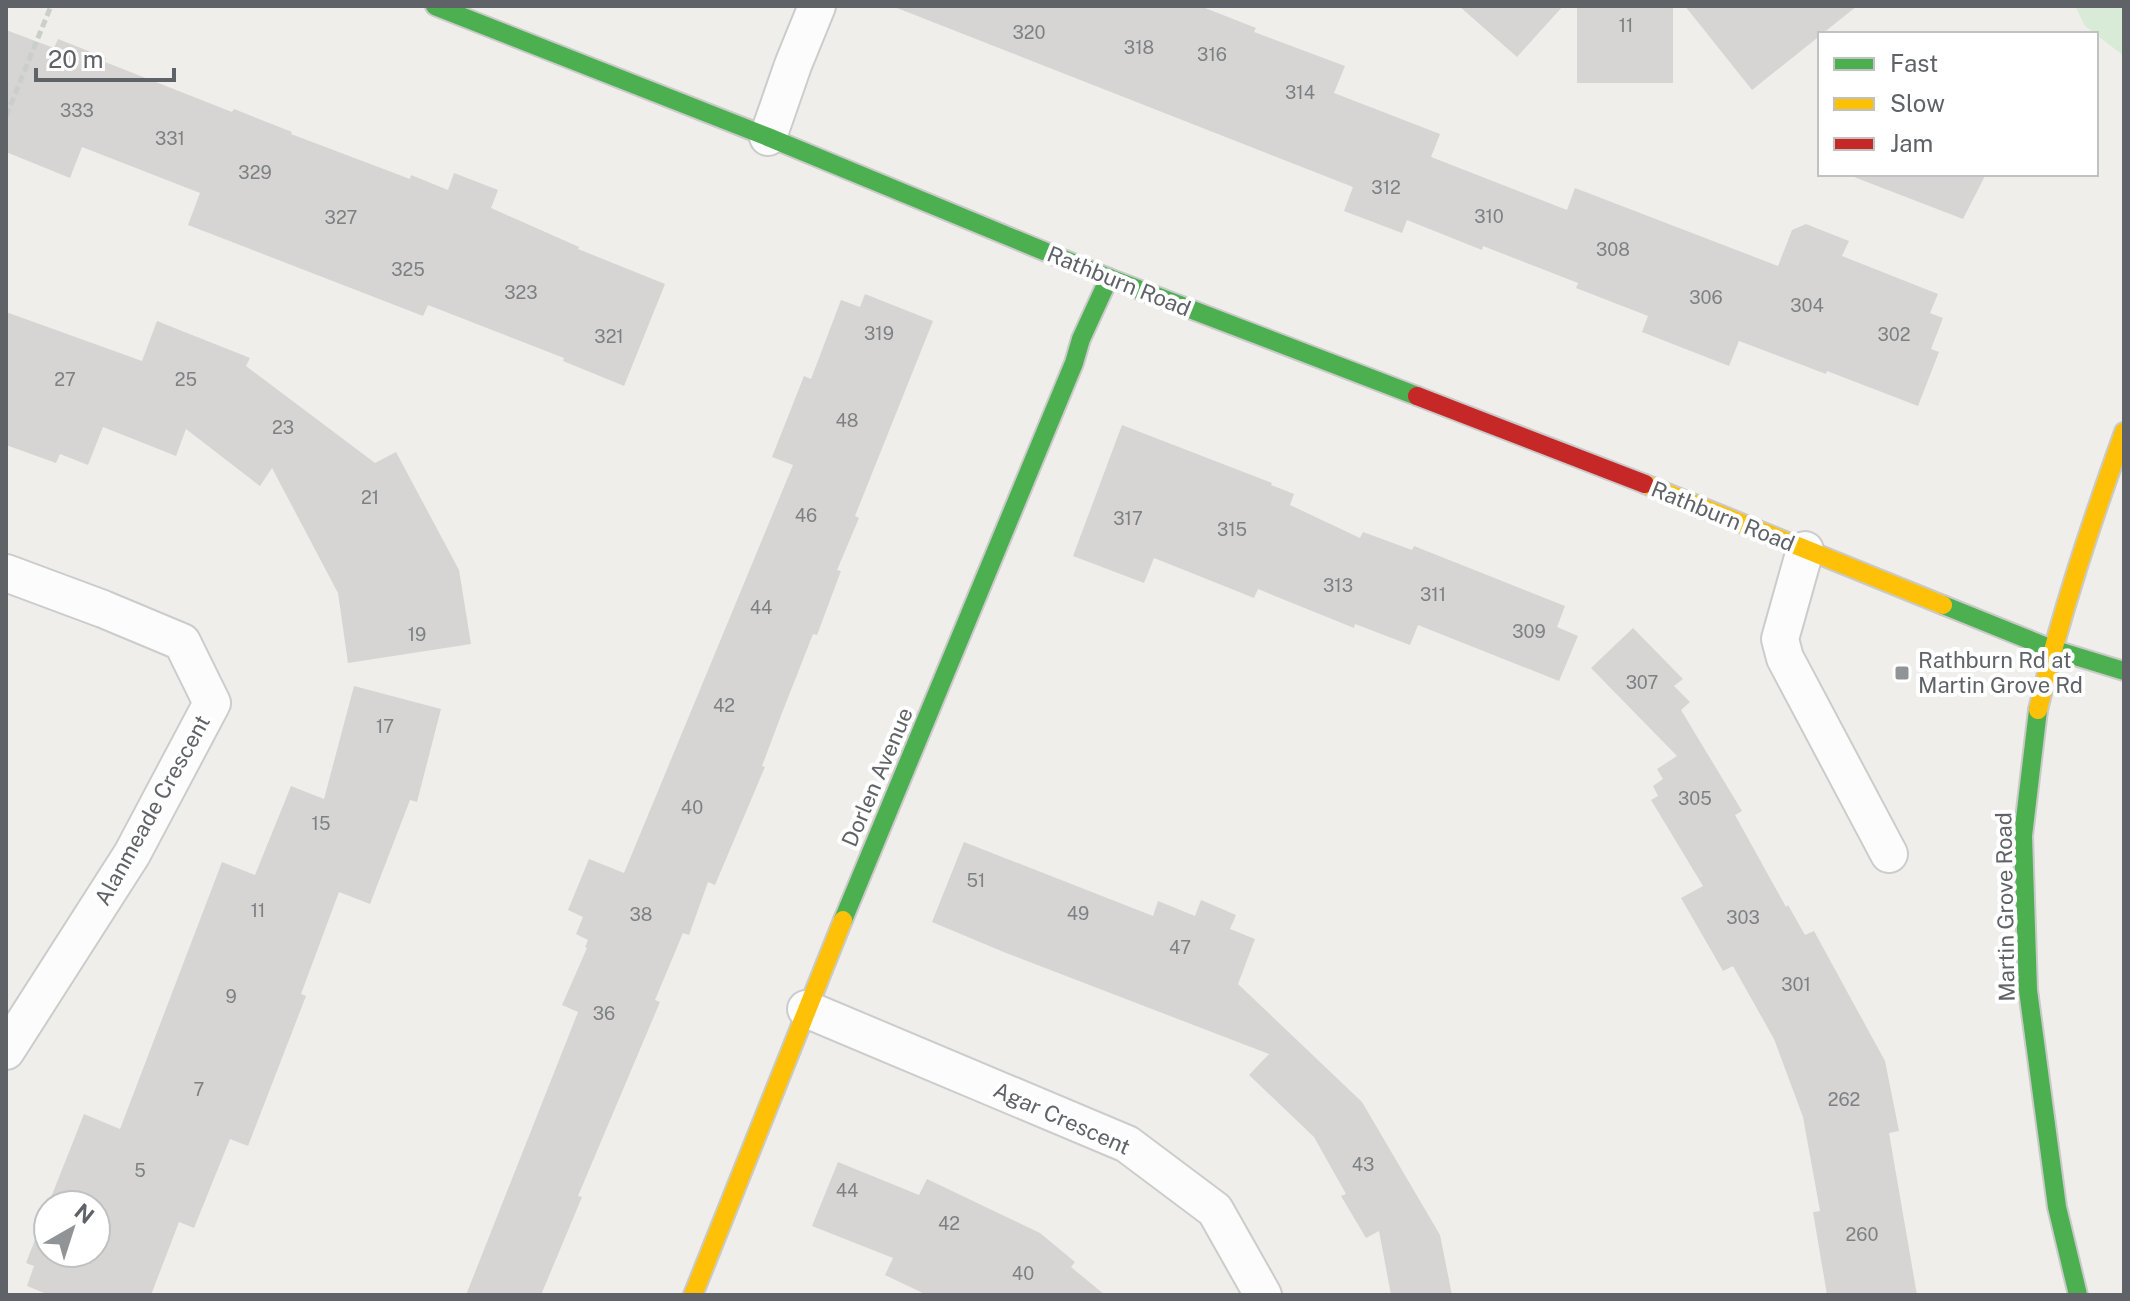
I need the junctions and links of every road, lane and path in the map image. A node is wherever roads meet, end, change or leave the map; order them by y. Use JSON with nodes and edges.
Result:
{"nodes":[{"id":1,"x":51,"y":6,"type":"edge"},
{"id":2,"x":435,"y":6,"type":"edge"},
{"id":3,"x":817,"y":6,"type":"edge"},
{"id":4,"x":6,"y":116,"type":"edge"},
{"id":5,"x":768,"y":137,"type":"junction"},
{"id":6,"x":1109,"y":278,"type":"junction"},
{"id":7,"x":2124,"y":432,"type":"edge"},
{"id":8,"x":1805,"y":550,"type":"junction"},
{"id":9,"x":6,"y":573,"type":"edge"},
{"id":10,"x":2052,"y":649,"type":"junction"},
{"id":11,"x":2124,"y":671,"type":"edge"},
{"id":12,"x":1889,"y":854,"type":"dead end"},
{"id":13,"x":806,"y":1009,"type":"junction"},
{"id":14,"x":6,"y":1051,"type":"edge"},
{"id":15,"x":693,"y":1295,"type":"edge"},
{"id":16,"x":1263,"y":1295,"type":"edge"},
{"id":17,"x":2078,"y":1295,"type":"edge"}],
"edges":[{"from":1,"to":4,"type":"path"},
{"from":2,"to":5,"type":"street","name":"Rathburn Road"},
{"from":3,"to":5,"type":"street"},
{"from":5,"to":6,"type":"street","name":"Rathburn Road"},
{"from":6,"to":8,"type":"street","name":"Rathburn Road"},
{"from":6,"to":13,"type":"street","name":"Dorlen Avenue"},
{"from":7,"to":10,"type":"street","name":"Martin Grove Road"},
{"from":8,"to":10,"type":"street","name":"Rathburn Road"},
{"from":8,"to":12,"type":"street","name":"Rathburn Road"},
{"from":9,"to":14,"type":"street","name":"Alanmeade Crescent"},
{"from":10,"to":11,"type":"street","name":"Rathburn Road"},
{"from":10,"to":17,"type":"street","name":"Martin Grove Road"},
{"from":13,"to":15,"type":"street","name":"Dorlen Avenue"},
{"from":13,"to":16,"type":"street","name":"Agar Crescent"}]}
